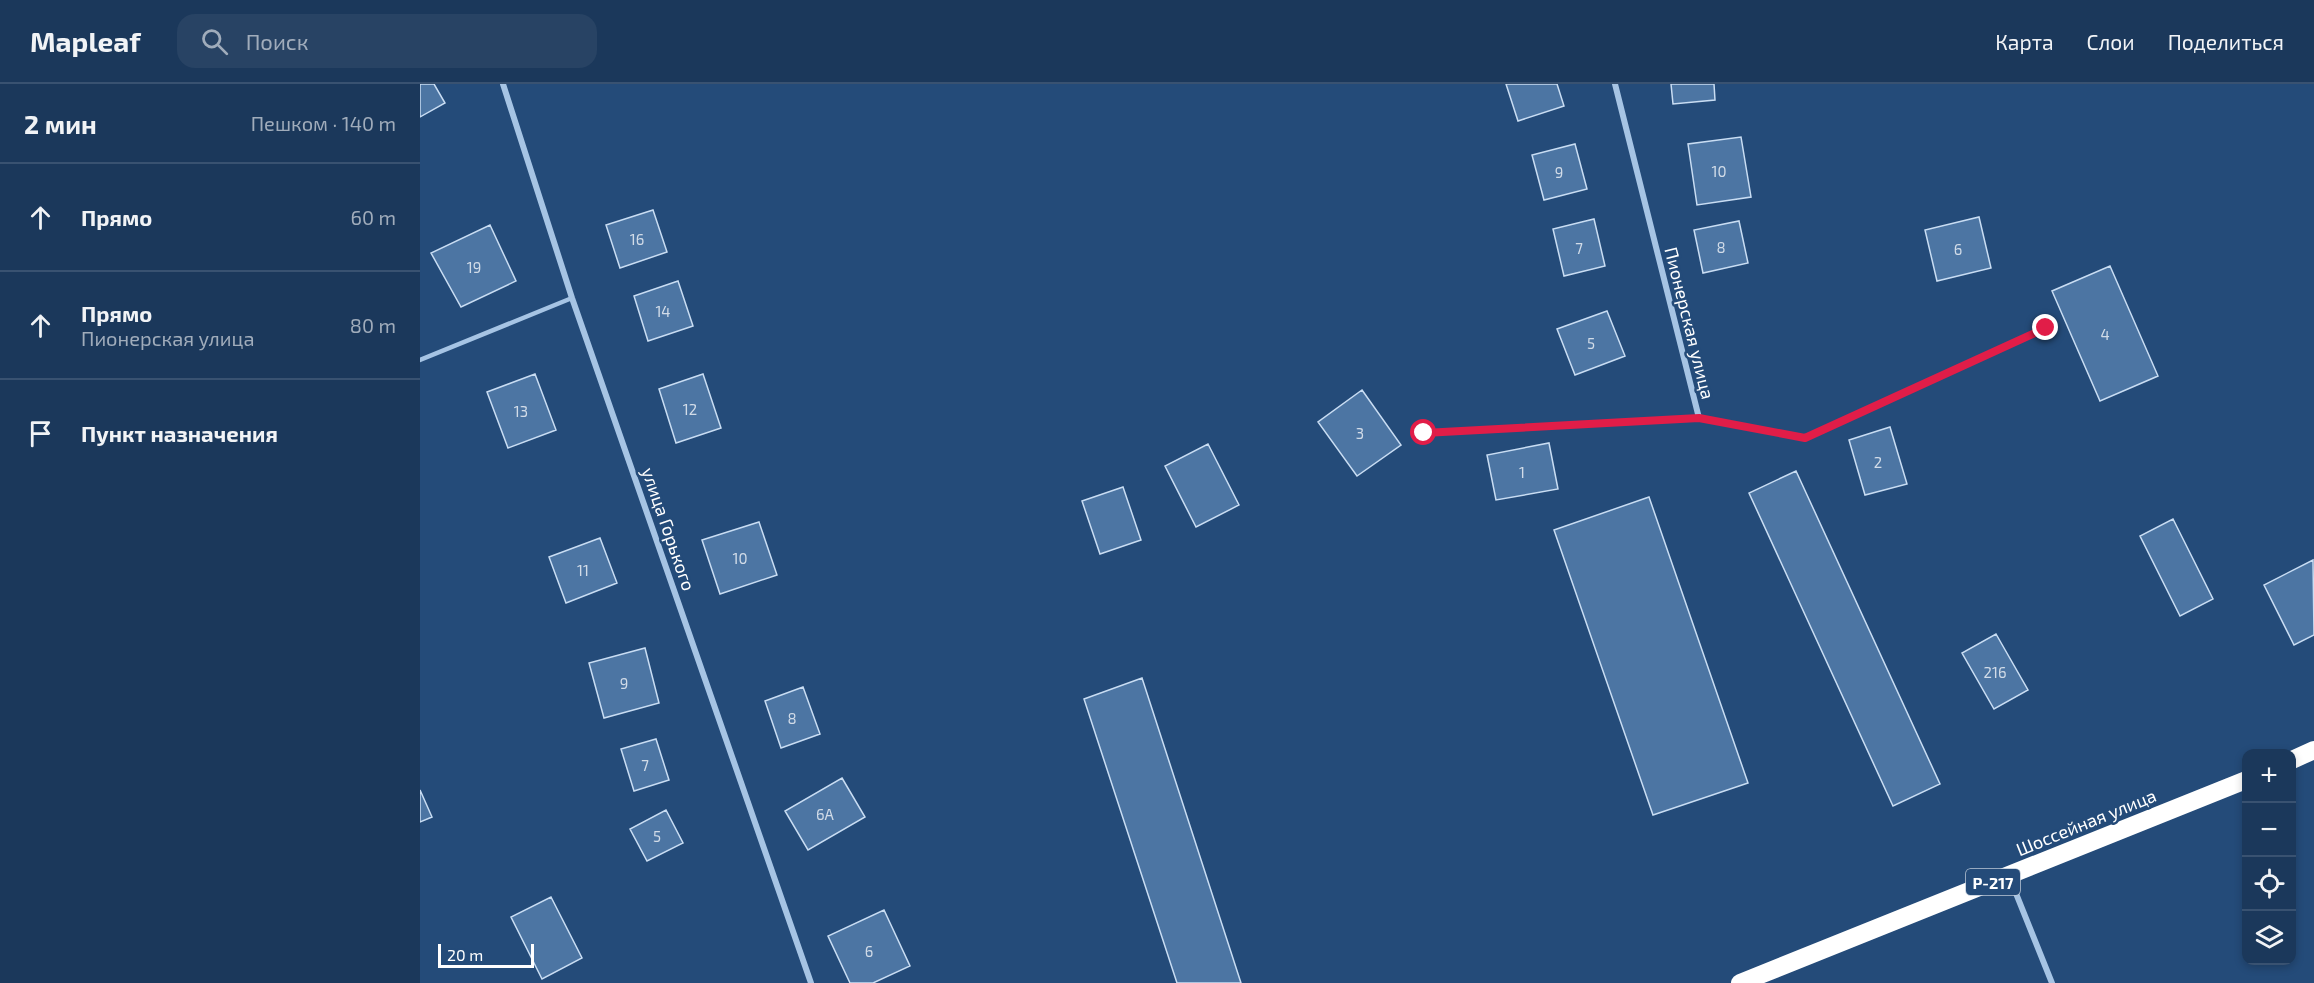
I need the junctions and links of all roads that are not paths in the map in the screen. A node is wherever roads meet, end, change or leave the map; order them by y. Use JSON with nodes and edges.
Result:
{"nodes":[{"id":1,"x":503,"y":84,"type":"edge"},
{"id":2,"x":1615,"y":84,"type":"edge"},
{"id":3,"x":572,"y":298,"type":"junction"},
{"id":4,"x":2046,"y":328,"type":"dead end"},
{"id":5,"x":420,"y":360,"type":"edge"},
{"id":6,"x":1699,"y":418,"type":"junction"},
{"id":7,"x":1424,"y":433,"type":"dead end"},
{"id":8,"x":2314,"y":750,"type":"edge"},
{"id":9,"x":2296,"y":758,"type":"edge"},
{"id":10,"x":2242,"y":782,"type":"edge"},
{"id":11,"x":2009,"y":876,"type":"junction"},
{"id":12,"x":811,"y":983,"type":"edge"},
{"id":13,"x":1740,"y":983,"type":"edge"},
{"id":14,"x":2052,"y":983,"type":"edge"}],
"edges":[{"from":1,"to":3,"type":"street","name":"улица Горького"},
{"from":2,"to":6,"type":"street","name":"Пионерская улица"},
{"from":3,"to":5,"type":"lane"},
{"from":3,"to":12,"type":"street","name":"улица Горького"},
{"from":4,"to":6,"type":"street","name":"Пионерская улица"},
{"from":6,"to":7,"type":"street"},
{"from":8,"to":9,"type":"highway"},
{"from":10,"to":11,"type":"highway","name":"Шоссейная улица","number":"Р-217"},
{"from":11,"to":13,"type":"highway","name":"Шоссейная улица","number":"Р-217"},
{"from":11,"to":14,"type":"street"}]}
